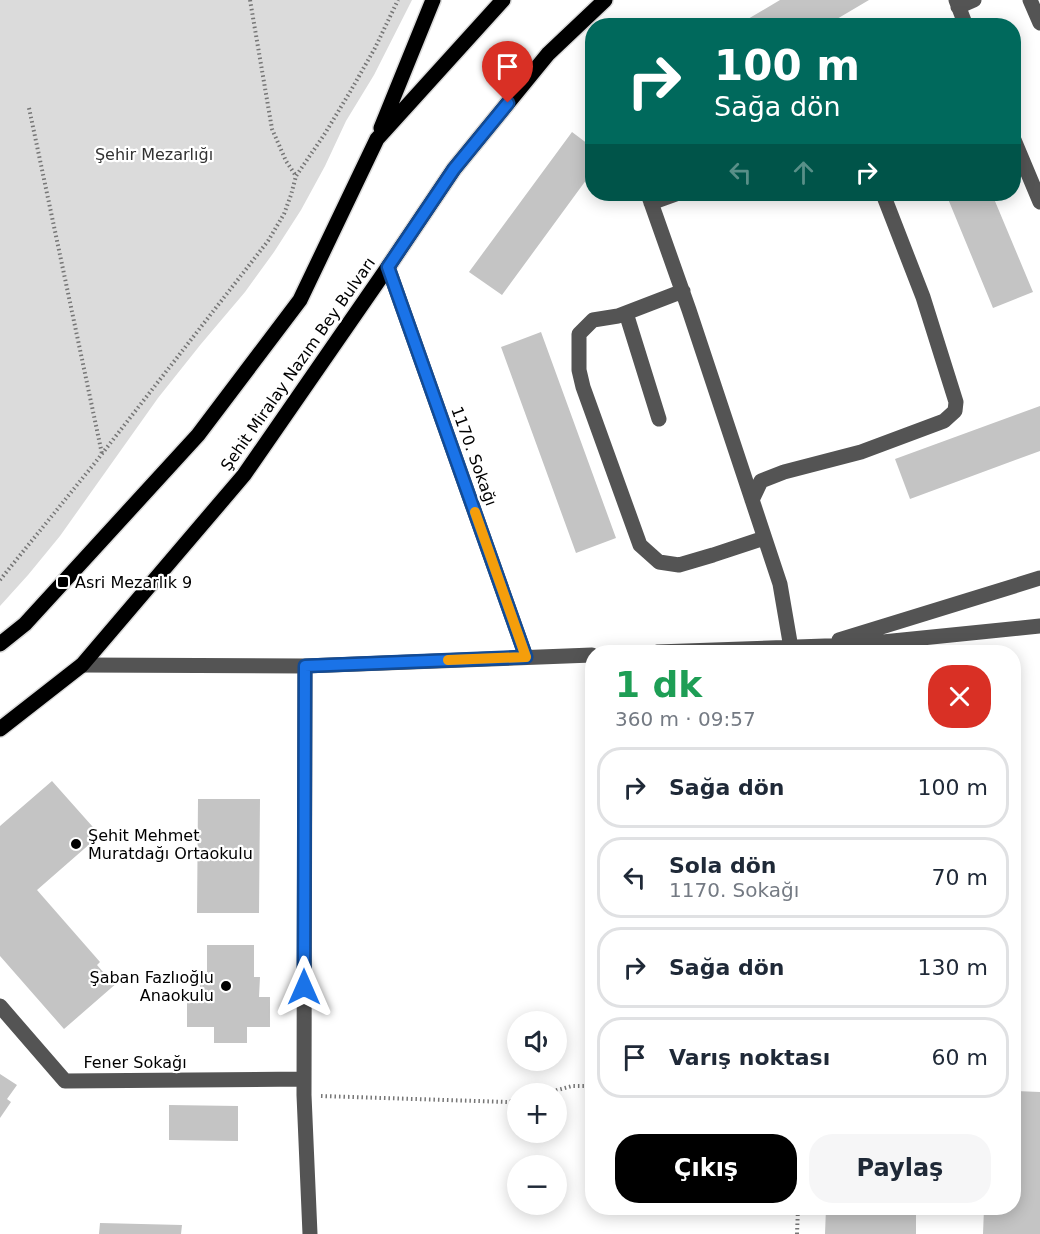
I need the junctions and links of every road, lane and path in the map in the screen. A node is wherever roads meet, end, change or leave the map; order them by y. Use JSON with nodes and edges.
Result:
{"nodes":[{"id":1,"x":250,"y":0,"type":"edge"},
{"id":2,"x":398,"y":0,"type":"edge"},
{"id":3,"x":433,"y":0,"type":"edge"},
{"id":4,"x":503,"y":0,"type":"edge"},
{"id":5,"x":604,"y":0,"type":"edge"},
{"id":6,"x":974,"y":0,"type":"edge"},
{"id":7,"x":1030,"y":0,"type":"edge"},
{"id":8,"x":957,"y":3,"type":"edge"},
{"id":9,"x":585,"y":18,"type":"edge"},
{"id":10,"x":585,"y":18,"type":"edge"},
{"id":11,"x":963,"y":18,"type":"edge"},
{"id":12,"x":1040,"y":23,"type":"edge"},
{"id":13,"x":29,"y":108,"type":"dead end"},
{"id":14,"x":377,"y":139,"type":"junction"},
{"id":15,"x":1021,"y":157,"type":"edge"},
{"id":16,"x":296,"y":176,"type":"junction"},
{"id":17,"x":650,"y":201,"type":"edge"},
{"id":18,"x":885,"y":201,"type":"edge"},
{"id":19,"x":1040,"y":202,"type":"edge"},
{"id":20,"x":388,"y":267,"type":"junction"},
{"id":21,"x":682,"y":291,"type":"junction"},
{"id":22,"x":626,"y":313,"type":"junction"},
{"id":23,"x":659,"y":419,"type":"dead end"},
{"id":24,"x":102,"y":455,"type":"junction"},
{"id":25,"x":752,"y":500,"type":"junction"},
{"id":26,"x":764,"y":538,"type":"junction"},
{"id":27,"x":1040,"y":578,"type":"edge"},
{"id":28,"x":0,"y":580,"type":"edge"},
{"id":29,"x":1040,"y":626,"type":"edge"},
{"id":30,"x":0,"y":644,"type":"edge"},
{"id":31,"x":790,"y":645,"type":"edge"},
{"id":32,"x":822,"y":645,"type":"edge"},
{"id":33,"x":853,"y":645,"type":"edge"},
{"id":34,"x":585,"y":655,"type":"edge"},
{"id":35,"x":526,"y":657,"type":"junction"},
{"id":36,"x":82,"y":664,"type":"junction"},
{"id":37,"x":305,"y":666,"type":"junction"},
{"id":38,"x":0,"y":729,"type":"edge"},
{"id":39,"x":0,"y":1006,"type":"edge"},
{"id":40,"x":585,"y":1086,"type":"edge"},
{"id":41,"x":304,"y":1087,"type":"junction"},
{"id":42,"x":567,"y":1087,"type":"edge"},
{"id":43,"x":507,"y":1102,"type":"edge"},
{"id":44,"x":798,"y":1215,"type":"edge"},
{"id":45,"x":310,"y":1234,"type":"edge"},
{"id":46,"x":797,"y":1234,"type":"edge"}],
"edges":[{"from":1,"to":16,"type":"path"},
{"from":2,"to":16,"type":"path"},
{"from":3,"to":14,"type":"main road"},
{"from":4,"to":14,"type":"main road"},
{"from":5,"to":10,"type":"main road","name":"Şehit Miralay Nazım Bey Bulvarı"},
{"from":6,"to":8,"type":"street"},
{"from":7,"to":12,"type":"street"},
{"from":8,"to":11,"type":"street"},
{"from":9,"to":20,"type":"main road","name":"Şehit Miralay Nazım Bey Bulvarı"},
{"from":13,"to":24,"type":"path"},
{"from":14,"to":30,"type":"main road"},
{"from":15,"to":19,"type":"street"},
{"from":16,"to":24,"type":"path"},
{"from":17,"to":21,"type":"street"},
{"from":18,"to":25,"type":"street"},
{"from":20,"to":35,"type":"street","name":"1170. Sokağı"},
{"from":20,"to":36,"type":"main road","name":"Şehit Miralay Nazım Bey Bulvarı"},
{"from":21,"to":22,"type":"street"},
{"from":21,"to":25,"type":"street"},
{"from":22,"to":23,"type":"street"},
{"from":22,"to":26,"type":"street"},
{"from":24,"to":28,"type":"path"},
{"from":25,"to":26,"type":"street"},
{"from":26,"to":31,"type":"street"},
{"from":27,"to":32,"type":"street"},
{"from":29,"to":33,"type":"street"},
{"from":34,"to":35,"type":"street"},
{"from":35,"to":37,"type":"street"},
{"from":36,"to":37,"type":"street"},
{"from":36,"to":38,"type":"main road","name":"Şehit Miralay Nazım Bey Bulvarı"},
{"from":37,"to":41,"type":"street"},
{"from":39,"to":41,"type":"street","name":"Fener Sokağı"},
{"from":40,"to":42,"type":"path"},
{"from":41,"to":43,"type":"path"},
{"from":41,"to":45,"type":"street"},
{"from":44,"to":46,"type":"path"}]}
